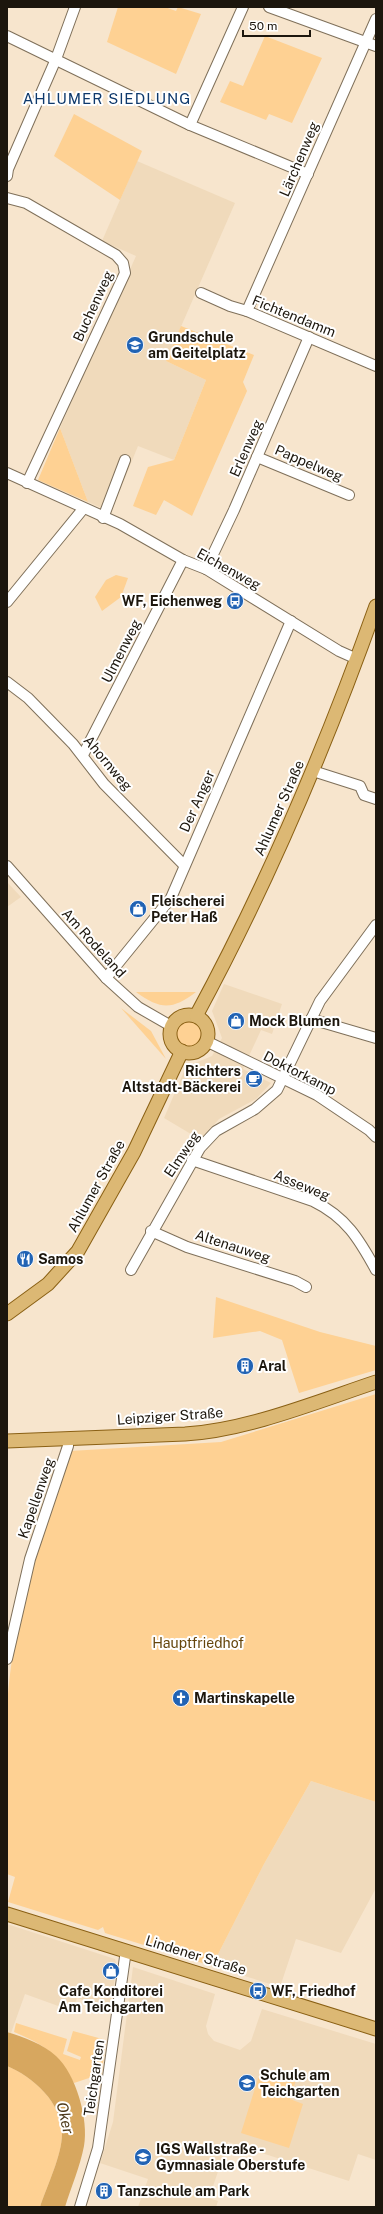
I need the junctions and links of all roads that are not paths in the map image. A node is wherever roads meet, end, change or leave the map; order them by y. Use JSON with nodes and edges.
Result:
{"nodes":[{"id":1,"x":75,"y":7,"type":"edge"},
{"id":2,"x":243,"y":7,"type":"edge"},
{"id":3,"x":269,"y":7,"type":"edge"},
{"id":4,"x":376,"y":19,"type":"edge"},
{"id":5,"x":7,"y":36,"type":"edge"},
{"id":6,"x":365,"y":41,"type":"junction"},
{"id":7,"x":376,"y":46,"type":"edge"},
{"id":8,"x":56,"y":59,"type":"junction"},
{"id":9,"x":190,"y":125,"type":"junction"},
{"id":10,"x":308,"y":174,"type":"junction"},
{"id":11,"x":7,"y":176,"type":"edge"},
{"id":12,"x":7,"y":198,"type":"edge"},
{"id":13,"x":201,"y":293,"type":"dead end"},
{"id":14,"x":247,"y":311,"type":"junction"},
{"id":15,"x":309,"y":337,"type":"junction"},
{"id":16,"x":376,"y":366,"type":"edge"},
{"id":17,"x":257,"y":457,"type":"junction"},
{"id":18,"x":125,"y":460,"type":"dead end"},
{"id":19,"x":7,"y":473,"type":"edge"},
{"id":20,"x":27,"y":483,"type":"junction"},
{"id":21,"x":349,"y":496,"type":"dead end"},
{"id":22,"x":83,"y":509,"type":"junction"},
{"id":23,"x":103,"y":518,"type":"junction"},
{"id":24,"x":183,"y":560,"type":"junction"},
{"id":25,"x":206,"y":569,"type":"junction"},
{"id":26,"x":7,"y":602,"type":"edge"},
{"id":27,"x":376,"y":606,"type":"edge"},
{"id":28,"x":291,"y":621,"type":"junction"},
{"id":29,"x":357,"y":659,"type":"junction"},
{"id":30,"x":7,"y":682,"type":"edge"},
{"id":31,"x":83,"y":755,"type":"junction"},
{"id":32,"x":313,"y":771,"type":"junction"},
{"id":33,"x":376,"y":799,"type":"edge"},
{"id":34,"x":184,"y":865,"type":"junction"},
{"id":35,"x":7,"y":866,"type":"edge"},
{"id":36,"x":376,"y":925,"type":"edge"},
{"id":37,"x":106,"y":978,"type":"junction"},
{"id":38,"x":196,"y":1016,"type":"junction"},
{"id":39,"x":311,"y":1019,"type":"junction"},
{"id":40,"x":171,"y":1026,"type":"junction"},
{"id":41,"x":376,"y":1038,"type":"edge"},
{"id":42,"x":206,"y":1042,"type":"junction"},
{"id":43,"x":182,"y":1051,"type":"junction"},
{"id":44,"x":283,"y":1078,"type":"junction"},
{"id":45,"x":376,"y":1137,"type":"edge"},
{"id":46,"x":192,"y":1160,"type":"junction"},
{"id":47,"x":151,"y":1231,"type":"junction"},
{"id":48,"x":131,"y":1270,"type":"dead end"},
{"id":49,"x":376,"y":1270,"type":"edge"},
{"id":50,"x":306,"y":1287,"type":"dead end"},
{"id":51,"x":7,"y":1314,"type":"edge"},
{"id":52,"x":376,"y":1382,"type":"edge"},
{"id":53,"x":68,"y":1438,"type":"junction"},
{"id":54,"x":7,"y":1440,"type":"edge"},
{"id":55,"x":7,"y":1660,"type":"edge"},
{"id":56,"x":7,"y":1914,"type":"edge"},
{"id":57,"x":126,"y":1950,"type":"junction"},
{"id":58,"x":376,"y":2029,"type":"edge"},
{"id":59,"x":80,"y":2207,"type":"edge"}],
"edges":[{"from":1,"to":8,"type":"street"},
{"from":2,"to":9,"type":"street"},
{"from":3,"to":6,"type":"street"},
{"from":4,"to":6,"type":"street","name":"Lärchenweg"},
{"from":5,"to":8,"type":"street"},
{"from":6,"to":7,"type":"street"},
{"from":6,"to":10,"type":"street","name":"Lärchenweg"},
{"from":8,"to":9,"type":"street"},
{"from":8,"to":11,"type":"street"},
{"from":9,"to":10,"type":"street"},
{"from":10,"to":14,"type":"street","name":"Lärchenweg"},
{"from":12,"to":20,"type":"street","name":"Buchenweg"},
{"from":13,"to":14,"type":"street","name":"Fichtendamm"},
{"from":14,"to":15,"type":"street","name":"Fichtendamm"},
{"from":15,"to":16,"type":"street","name":"Fichtendamm"},
{"from":15,"to":17,"type":"street","name":"Erlenweg"},
{"from":17,"to":21,"type":"street","name":"Pappelweg"},
{"from":17,"to":25,"type":"street","name":"Erlenweg"},
{"from":18,"to":23,"type":"street"},
{"from":19,"to":20,"type":"street","name":"Eichenweg"},
{"from":20,"to":22,"type":"street","name":"Eichenweg"},
{"from":22,"to":23,"type":"street","name":"Eichenweg"},
{"from":22,"to":26,"type":"street"},
{"from":23,"to":24,"type":"street","name":"Eichenweg"},
{"from":24,"to":25,"type":"street","name":"Eichenweg"},
{"from":24,"to":31,"type":"street","name":"Ulmenweg"},
{"from":25,"to":28,"type":"street","name":"Eichenweg"},
{"from":27,"to":29,"type":"main road","name":"Ahlumer Straße"},
{"from":28,"to":29,"type":"street","name":"Eichenweg"},
{"from":28,"to":34,"type":"street","name":"Der Anger"},
{"from":29,"to":32,"type":"main road","name":"Ahlumer Straße"},
{"from":30,"to":31,"type":"street","name":"Ahornweg"},
{"from":31,"to":34,"type":"street","name":"Ahornweg"},
{"from":32,"to":33,"type":"street"},
{"from":32,"to":38,"type":"main road","name":"Ahlumer Straße"},
{"from":34,"to":37,"type":"street","name":"Der Anger"},
{"from":35,"to":37,"type":"street","name":"Am Rodeland"},
{"from":36,"to":39,"type":"street","name":"Elmweg"},
{"from":37,"to":40,"type":"street","name":"Am Rodeland"},
{"from":38,"to":40,"type":"main road"},
{"from":38,"to":42,"type":"main road"},
{"from":39,"to":41,"type":"street"},
{"from":39,"to":44,"type":"street","name":"Elmweg"},
{"from":40,"to":43,"type":"main road"},
{"from":42,"to":43,"type":"main road"},
{"from":42,"to":44,"type":"street","name":"Doktorkamp"},
{"from":43,"to":51,"type":"main road","name":"Ahlumer Straße"},
{"from":44,"to":45,"type":"street","name":"Doktorkamp"},
{"from":44,"to":46,"type":"street","name":"Elmweg"},
{"from":46,"to":47,"type":"street","name":"Elmweg"},
{"from":46,"to":49,"type":"street","name":"Asseweg"},
{"from":47,"to":48,"type":"street","name":"Elmweg"},
{"from":47,"to":50,"type":"street","name":"Altenauweg"},
{"from":52,"to":53,"type":"main road","name":"Leipziger Straße"},
{"from":53,"to":54,"type":"main road","name":"Leipziger Straße"},
{"from":53,"to":55,"type":"street","name":"Kapellenweg"},
{"from":56,"to":57,"type":"main road","name":"Lindener Straße"},
{"from":57,"to":58,"type":"main road","name":"Lindener Straße"},
{"from":57,"to":59,"type":"street","name":"Teichgarten"}]}
